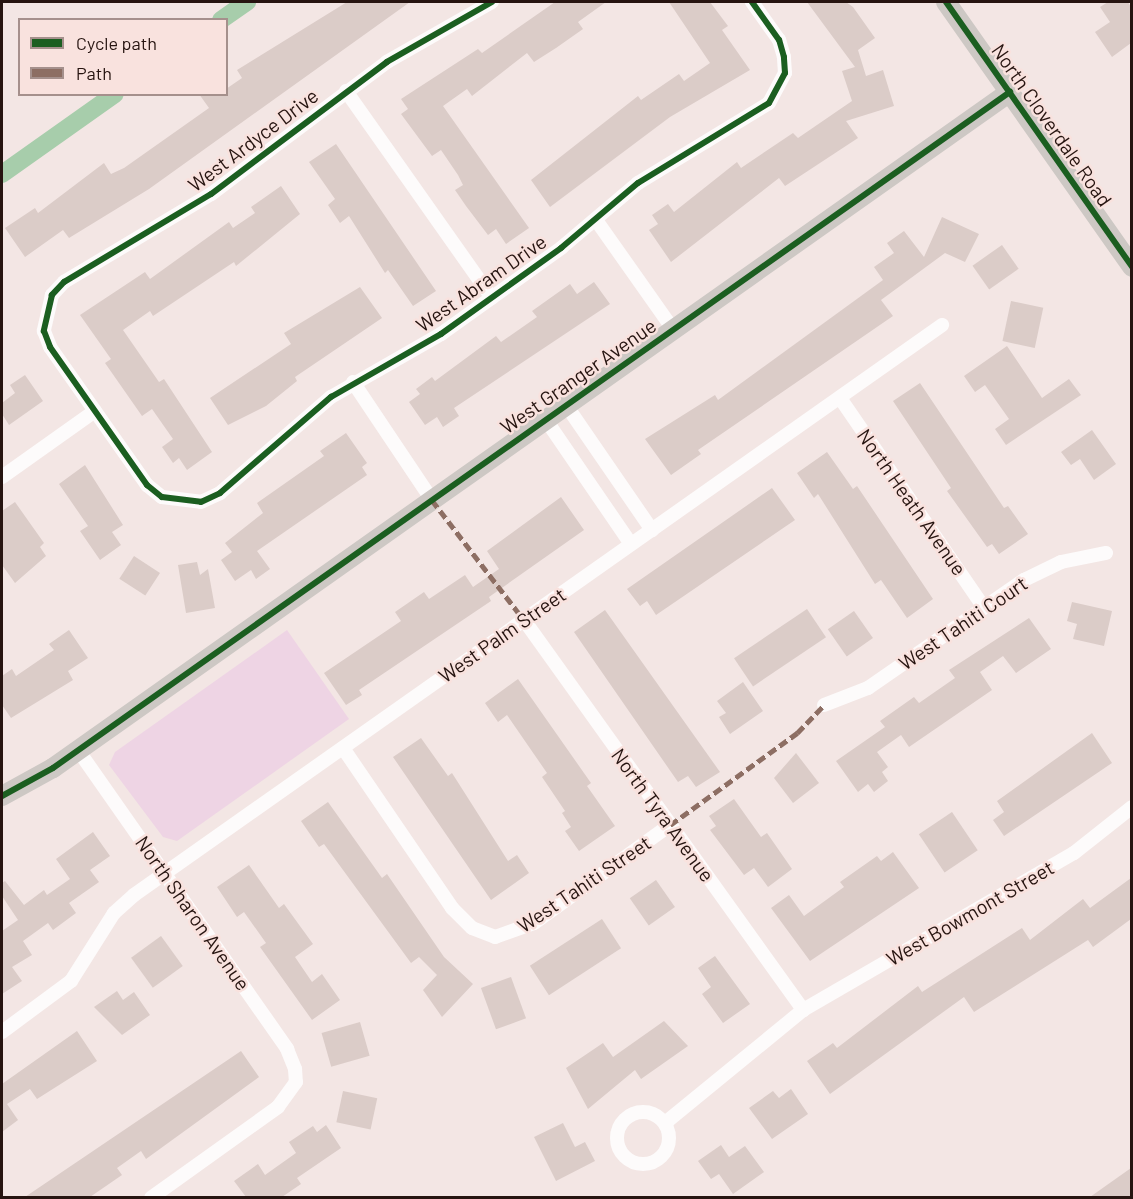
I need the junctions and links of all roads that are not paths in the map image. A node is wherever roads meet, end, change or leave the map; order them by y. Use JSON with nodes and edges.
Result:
{"nodes":[{"id":1,"x":492,"y":2,"type":"edge"},
{"id":2,"x":752,"y":2,"type":"edge"},
{"id":3,"x":946,"y":2,"type":"edge"},
{"id":4,"x":346,"y":91,"type":"junction"},
{"id":5,"x":1010,"y":92,"type":"junction"},
{"id":6,"x":596,"y":220,"type":"junction"},
{"id":7,"x":1131,"y":267,"type":"edge"},
{"id":8,"x":492,"y":298,"type":"junction"},
{"id":9,"x":942,"y":325,"type":"dead end"},
{"id":10,"x":673,"y":329,"type":"junction"},
{"id":11,"x":353,"y":382,"type":"junction"},
{"id":12,"x":840,"y":398,"type":"junction"},
{"id":13,"x":566,"y":405,"type":"junction"},
{"id":14,"x":95,"y":411,"type":"junction"},
{"id":15,"x":546,"y":420,"type":"junction"},
{"id":16,"x":2,"y":477,"type":"edge"},
{"id":17,"x":432,"y":500,"type":"junction"},
{"id":18,"x":652,"y":530,"type":"junction"},
{"id":19,"x":631,"y":544,"type":"junction"},
{"id":20,"x":1106,"y":553,"type":"dead end"},
{"id":21,"x":983,"y":606,"type":"junction"},
{"id":22,"x":524,"y":620,"type":"junction"},
{"id":23,"x":824,"y":705,"type":"dead end"},
{"id":24,"x":342,"y":748,"type":"junction"},
{"id":25,"x":78,"y":750,"type":"junction"},
{"id":26,"x":2,"y":796,"type":"edge"},
{"id":27,"x":1131,"y":807,"type":"edge"},
{"id":28,"x":670,"y":825,"type":"junction"},
{"id":29,"x":165,"y":873,"type":"junction"},
{"id":30,"x":803,"y":1010,"type":"junction"},
{"id":31,"x":2,"y":1032,"type":"edge"},
{"id":32,"x":665,"y":1123,"type":"dead end"},
{"id":33,"x":152,"y":1197,"type":"edge"}],
"edges":[{"from":1,"to":4,"type":"street","name":"West Ardyce Drive"},
{"from":2,"to":6,"type":"street","name":"West Abram Drive"},
{"from":3,"to":5,"type":"street","name":"North Cloverdale Road"},
{"from":4,"to":8,"type":"street"},
{"from":4,"to":14,"type":"street","name":"West Ardyce Drive"},
{"from":5,"to":7,"type":"street","name":"North Cloverdale Road"},
{"from":5,"to":10,"type":"street","name":"West Granger Avenue"},
{"from":6,"to":8,"type":"street","name":"West Abram Drive"},
{"from":6,"to":10,"type":"street"},
{"from":8,"to":11,"type":"street","name":"West Abram Drive"},
{"from":9,"to":12,"type":"street","name":"West Palm Street"},
{"from":10,"to":13,"type":"street","name":"West Granger Avenue"},
{"from":11,"to":14,"type":"street","name":"West Abram Drive"},
{"from":11,"to":17,"type":"street"},
{"from":12,"to":18,"type":"street","name":"West Palm Street"},
{"from":12,"to":21,"type":"street","name":"North Heath Avenue"},
{"from":13,"to":15,"type":"street","name":"West Granger Avenue"},
{"from":13,"to":18,"type":"street"},
{"from":14,"to":16,"type":"street"},
{"from":15,"to":17,"type":"street","name":"West Granger Avenue"},
{"from":15,"to":19,"type":"street"},
{"from":17,"to":25,"type":"street","name":"West Granger Avenue"},
{"from":18,"to":19,"type":"street","name":"West Palm Street"},
{"from":19,"to":22,"type":"street","name":"West Palm Street"},
{"from":20,"to":21,"type":"street","name":"West Tahiti Court"},
{"from":21,"to":23,"type":"street","name":"West Tahiti Court"},
{"from":22,"to":24,"type":"street","name":"West Palm Street"},
{"from":22,"to":28,"type":"street","name":"North Tyra Avenue"},
{"from":24,"to":28,"type":"street","name":"West Tahiti Street"},
{"from":24,"to":29,"type":"street","name":"West Palm Street"},
{"from":25,"to":26,"type":"street","name":"West Granger Avenue"},
{"from":25,"to":29,"type":"street","name":"North Sharon Avenue"},
{"from":27,"to":30,"type":"street","name":"West Bowmont Street"},
{"from":28,"to":30,"type":"street","name":"North Tyra Avenue"},
{"from":29,"to":31,"type":"street","name":"West Palm Street"},
{"from":29,"to":33,"type":"street","name":"North Sharon Avenue"},
{"from":30,"to":32,"type":"street","name":"West Bowmont Street"}]}
